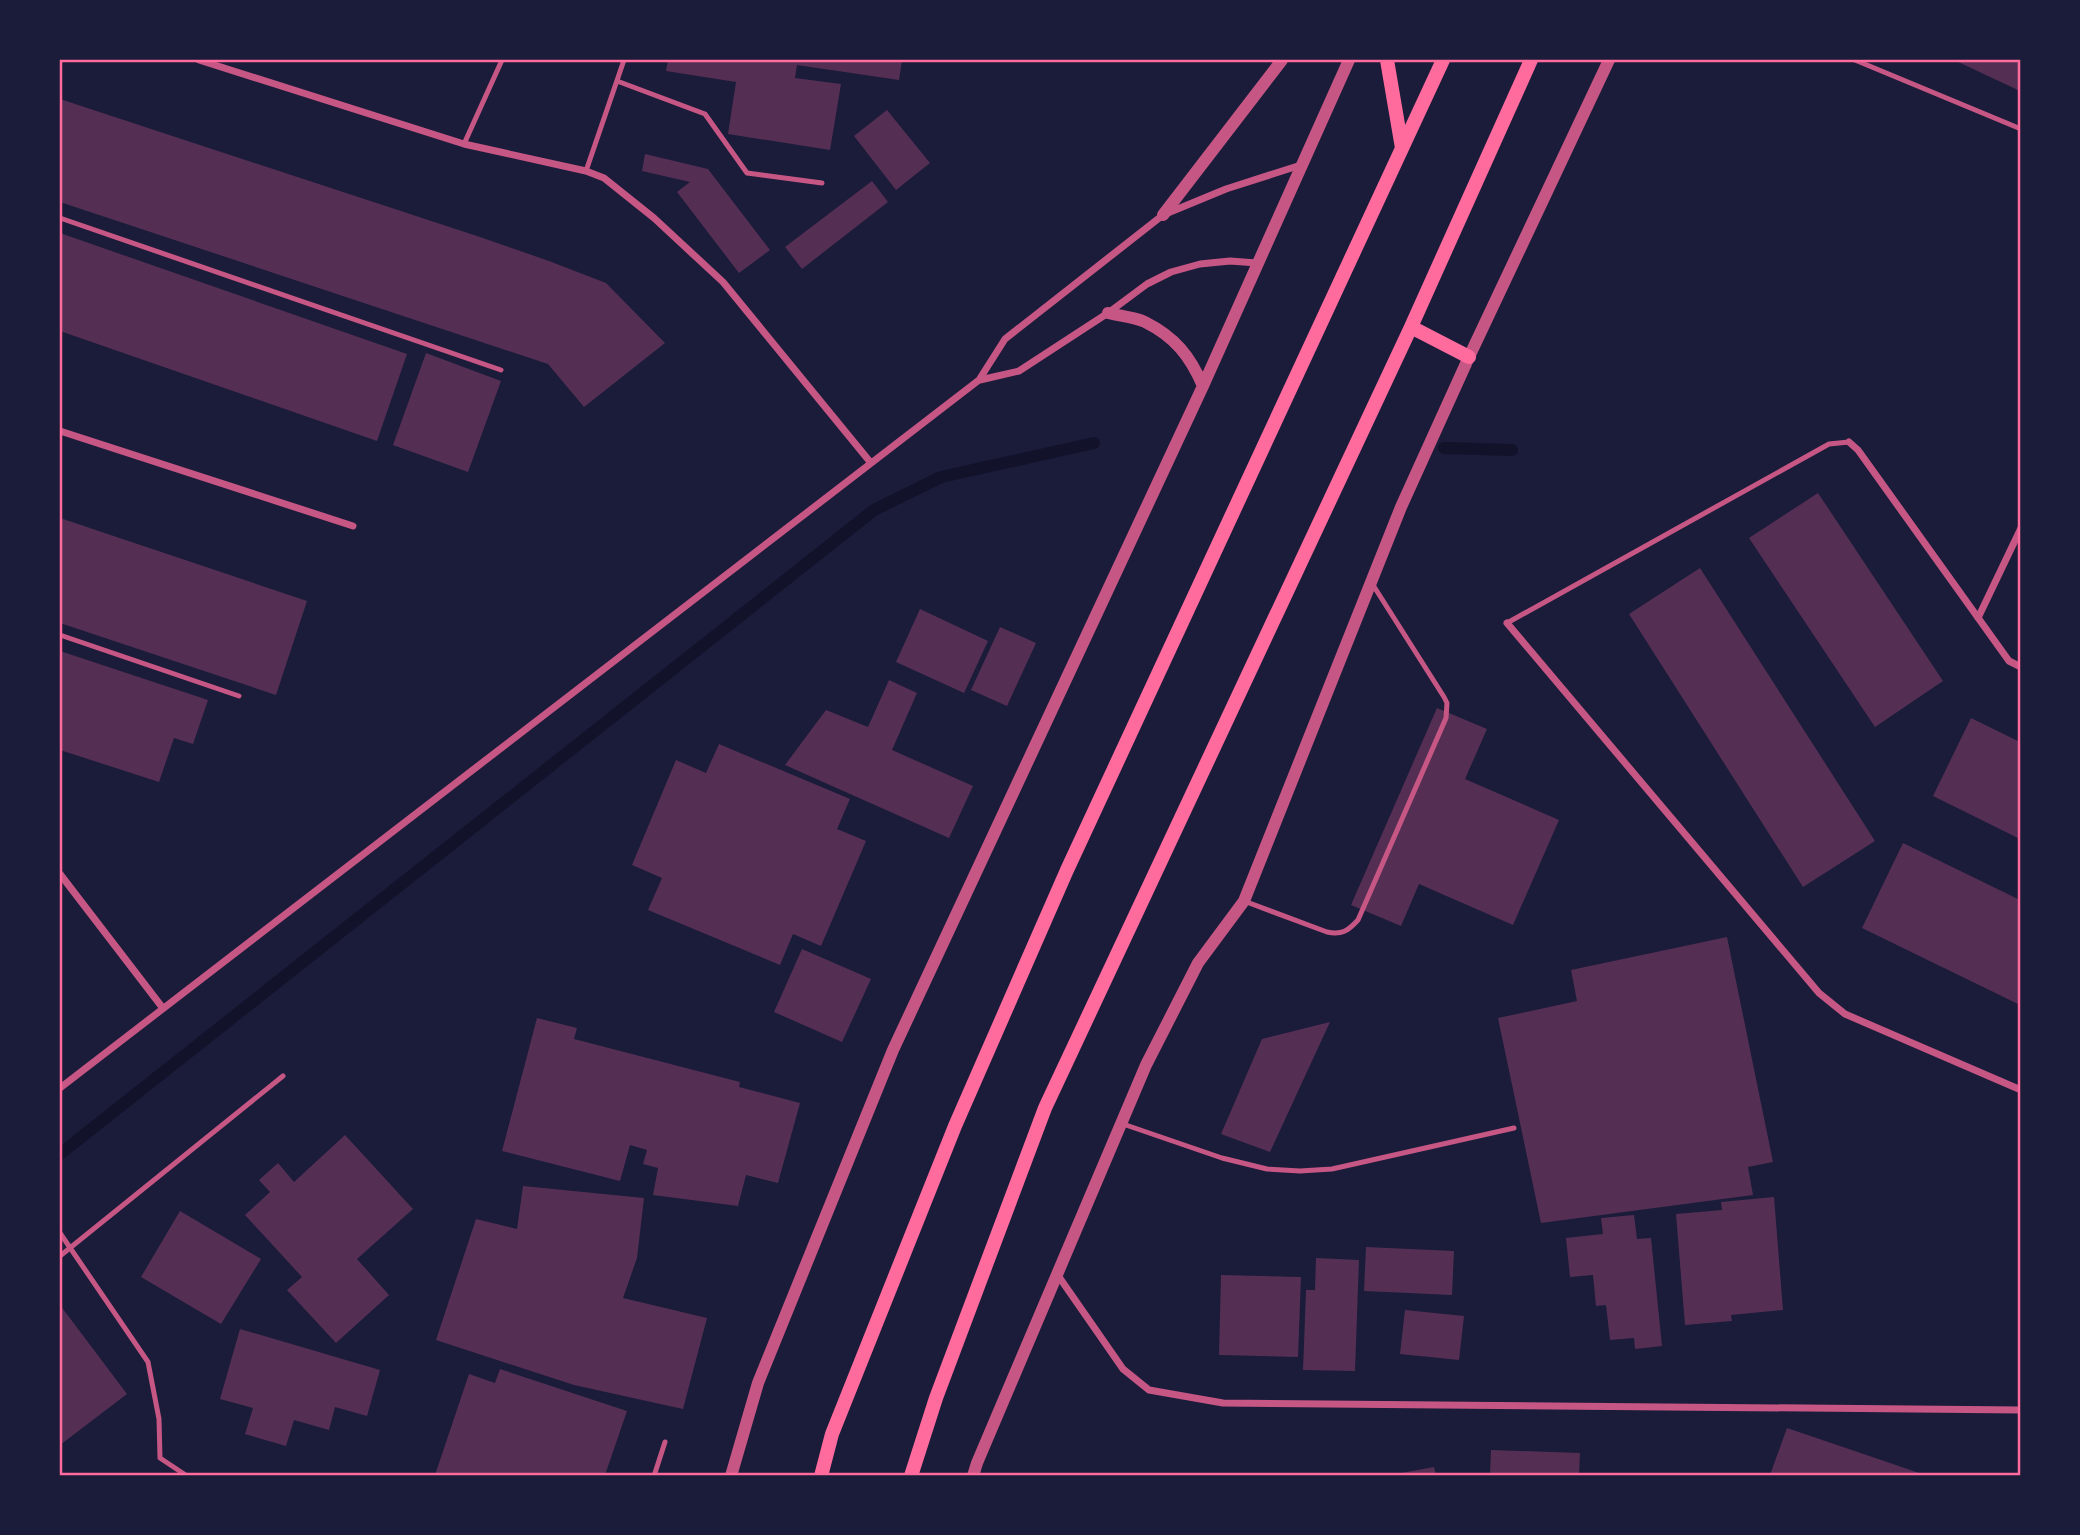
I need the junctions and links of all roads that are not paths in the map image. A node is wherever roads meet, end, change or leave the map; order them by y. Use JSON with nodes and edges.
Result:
{"nodes":[{"id":1,"x":199,"y":60,"type":"edge"},
{"id":2,"x":502,"y":60,"type":"edge"},
{"id":3,"x":624,"y":60,"type":"edge"},
{"id":4,"x":1282,"y":60,"type":"edge"},
{"id":5,"x":1349,"y":60,"type":"edge"},
{"id":6,"x":1387,"y":60,"type":"edge"},
{"id":7,"x":1443,"y":60,"type":"edge"},
{"id":8,"x":1531,"y":60,"type":"edge"},
{"id":9,"x":1609,"y":60,"type":"edge"},
{"id":10,"x":1855,"y":60,"type":"edge"},
{"id":11,"x":617,"y":81,"type":"junction"},
{"id":12,"x":2021,"y":129,"type":"edge"},
{"id":13,"x":464,"y":144,"type":"junction"},
{"id":14,"x":1402,"y":148,"type":"junction"},
{"id":15,"x":1301,"y":165,"type":"junction"},
{"id":16,"x":586,"y":171,"type":"junction"},
{"id":17,"x":822,"y":183,"type":"dead end"},
{"id":18,"x":1163,"y":215,"type":"junction"},
{"id":19,"x":60,"y":218,"type":"edge"},
{"id":20,"x":1257,"y":264,"type":"junction"},
{"id":21,"x":1108,"y":313,"type":"junction"},
{"id":22,"x":1411,"y":327,"type":"junction"},
{"id":23,"x":1469,"y":357,"type":"junction"},
{"id":24,"x":501,"y":370,"type":"dead end"},
{"id":25,"x":979,"y":380,"type":"junction"},
{"id":26,"x":1203,"y":386,"type":"junction"},
{"id":27,"x":60,"y":431,"type":"edge"},
{"id":28,"x":1849,"y":442,"type":"joint"},
{"id":29,"x":872,"y":463,"type":"junction"},
{"id":30,"x":353,"y":526,"type":"dead end"},
{"id":31,"x":2021,"y":528,"type":"edge"},
{"id":32,"x":1371,"y":582,"type":"junction"},
{"id":33,"x":1978,"y":618,"type":"junction"},
{"id":34,"x":1507,"y":623,"type":"joint"},
{"id":35,"x":60,"y":635,"type":"edge"},
{"id":36,"x":2021,"y":667,"type":"edge"},
{"id":37,"x":239,"y":696,"type":"dead end"},
{"id":38,"x":60,"y":874,"type":"edge"},
{"id":39,"x":1244,"y":901,"type":"junction"},
{"id":40,"x":162,"y":1007,"type":"junction"},
{"id":41,"x":284,"y":1076,"type":"dead end"},
{"id":42,"x":60,"y":1088,"type":"edge"},
{"id":43,"x":2021,"y":1090,"type":"edge"},
{"id":44,"x":1121,"y":1124,"type":"junction"},
{"id":45,"x":1514,"y":1128,"type":"dead end"},
{"id":46,"x":60,"y":1233,"type":"edge"},
{"id":47,"x":71,"y":1248,"type":"junction"},
{"id":48,"x":60,"y":1256,"type":"edge"},
{"id":49,"x":1056,"y":1273,"type":"junction"},
{"id":50,"x":2021,"y":1410,"type":"edge"},
{"id":51,"x":664,"y":1442,"type":"dead end"},
{"id":52,"x":187,"y":1475,"type":"edge"},
{"id":53,"x":654,"y":1475,"type":"edge"},
{"id":54,"x":731,"y":1475,"type":"edge"},
{"id":55,"x":821,"y":1475,"type":"edge"},
{"id":56,"x":911,"y":1475,"type":"edge"},
{"id":57,"x":973,"y":1475,"type":"edge"}],
"edges":[{"from":1,"to":13,"type":"street"},
{"from":2,"to":13,"type":"lane"},
{"from":3,"to":11,"type":"lane"},
{"from":4,"to":18,"type":"street"},
{"from":5,"to":15,"type":"street"},
{"from":6,"to":14,"type":"main road"},
{"from":7,"to":14,"type":"main road"},
{"from":8,"to":22,"type":"main road"},
{"from":9,"to":23,"type":"street"},
{"from":10,"to":12,"type":"lane"},
{"from":11,"to":16,"type":"lane"},
{"from":11,"to":17,"type":"lane"},
{"from":13,"to":16,"type":"street"},
{"from":14,"to":55,"type":"main road"},
{"from":15,"to":18,"type":"street"},
{"from":15,"to":20,"type":"street"},
{"from":16,"to":29,"type":"street"},
{"from":18,"to":25,"type":"street"},
{"from":19,"to":24,"type":"lane"},
{"from":20,"to":21,"type":"street"},
{"from":20,"to":26,"type":"street"},
{"from":21,"to":25,"type":"street"},
{"from":21,"to":26,"type":"street"},
{"from":22,"to":23,"type":"main road"},
{"from":22,"to":56,"type":"main road"},
{"from":23,"to":32,"type":"street"},
{"from":25,"to":29,"type":"street"},
{"from":26,"to":54,"type":"street"},
{"from":27,"to":30,"type":"street"},
{"from":28,"to":33,"type":"street"},
{"from":28,"to":34,"type":"lane"},
{"from":29,"to":40,"type":"street"},
{"from":31,"to":33,"type":"street"},
{"from":32,"to":39,"type":"street"},
{"from":32,"to":39,"type":"lane"},
{"from":33,"to":36,"type":"street"},
{"from":34,"to":43,"type":"street"},
{"from":35,"to":37,"type":"lane"},
{"from":38,"to":40,"type":"street"},
{"from":39,"to":44,"type":"street"},
{"from":40,"to":42,"type":"street"},
{"from":41,"to":47,"type":"lane"},
{"from":44,"to":45,"type":"lane"},
{"from":44,"to":49,"type":"street"},
{"from":46,"to":47,"type":"lane"},
{"from":47,"to":48,"type":"lane"},
{"from":47,"to":52,"type":"lane"},
{"from":49,"to":50,"type":"street"},
{"from":49,"to":57,"type":"street"},
{"from":51,"to":53,"type":"lane"}]}
